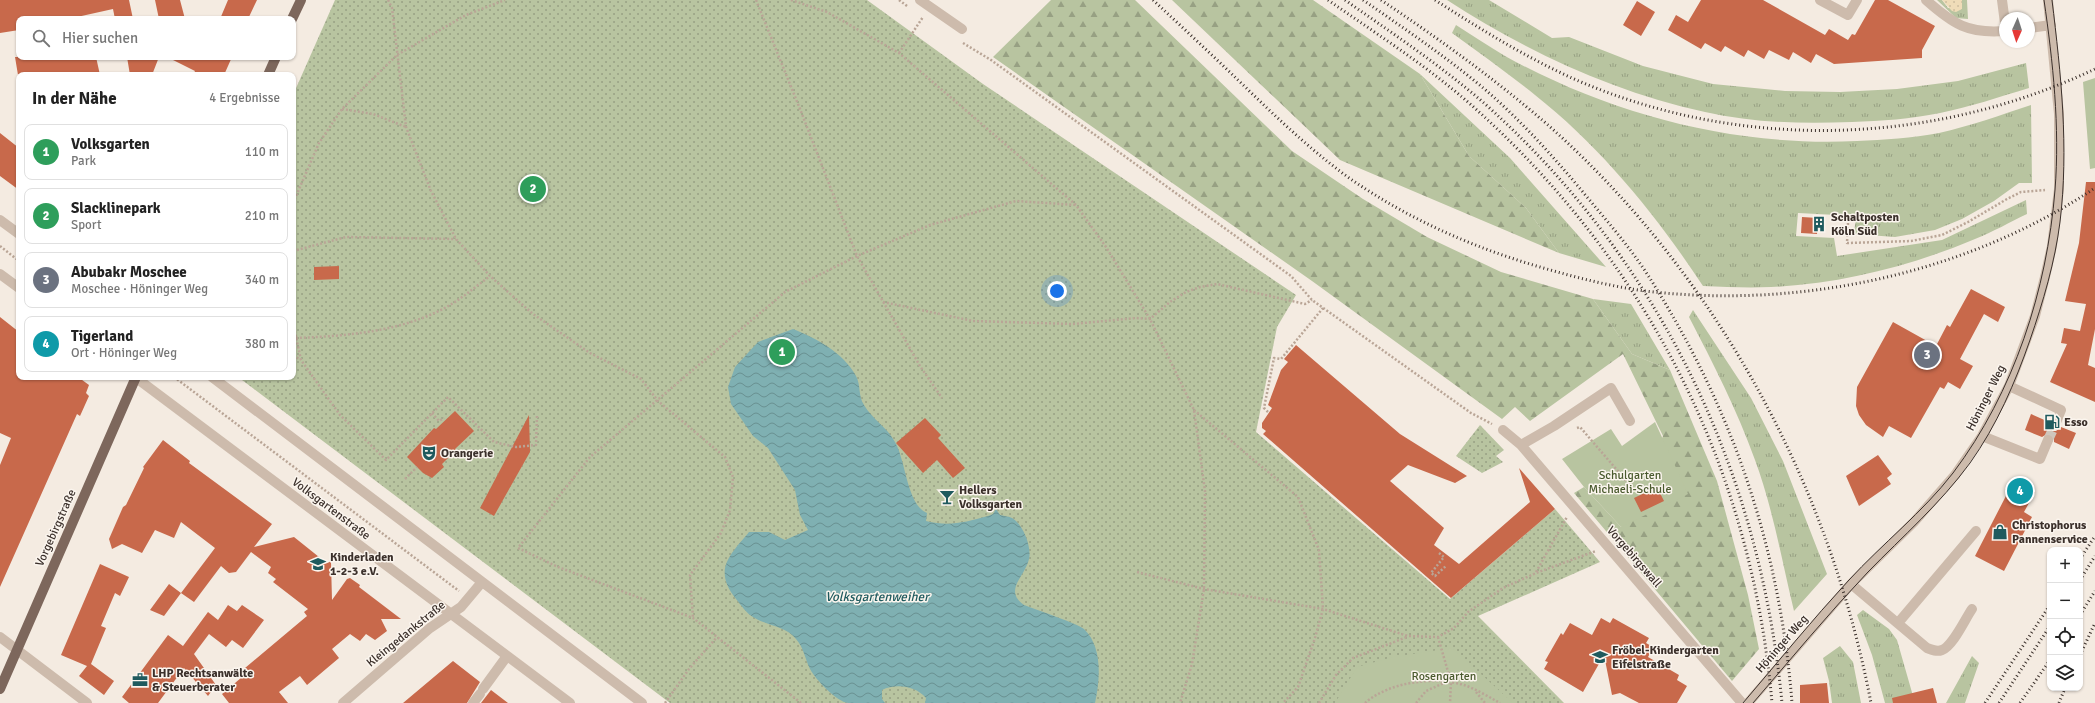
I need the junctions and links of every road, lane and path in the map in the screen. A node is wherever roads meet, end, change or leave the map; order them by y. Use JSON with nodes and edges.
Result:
{"nodes":[{"id":1,"x":301,"y":0,"type":"edge"},
{"id":2,"x":388,"y":0,"type":"edge"},
{"id":3,"x":505,"y":0,"type":"edge"},
{"id":4,"x":756,"y":0,"type":"edge"},
{"id":5,"x":791,"y":0,"type":"edge"},
{"id":6,"x":899,"y":0,"type":"edge"},
{"id":7,"x":920,"y":0,"type":"edge"},
{"id":8,"x":1820,"y":0,"type":"edge"},
{"id":9,"x":1857,"y":0,"type":"edge"},
{"id":10,"x":1926,"y":0,"type":"edge"},
{"id":11,"x":2002,"y":0,"type":"edge"},
{"id":12,"x":2048,"y":0,"type":"edge"},
{"id":13,"x":911,"y":9,"type":"dead end"},
{"id":14,"x":2004,"y":12,"type":"edge"},
{"id":15,"x":917,"y":13,"type":"dead end"},
{"id":16,"x":293,"y":16,"type":"edge"},
{"id":17,"x":923,"y":17,"type":"junction"},
{"id":18,"x":929,"y":21,"type":"dead end"},
{"id":19,"x":2051,"y":26,"type":"junction"},
{"id":20,"x":2035,"y":27,"type":"edge"},
{"id":21,"x":962,"y":29,"type":"dead end"},
{"id":22,"x":1999,"y":32,"type":"edge"},
{"id":23,"x":958,"y":40,"type":"dead end"},
{"id":24,"x":899,"y":53,"type":"junction"},
{"id":25,"x":397,"y":55,"type":"junction"},
{"id":26,"x":275,"y":60,"type":"edge"},
{"id":27,"x":269,"y":72,"type":"edge"},
{"id":28,"x":342,"y":109,"type":"junction"},
{"id":29,"x":406,"y":127,"type":"junction"},
{"id":30,"x":2033,"y":190,"type":"dead end"},
{"id":31,"x":296,"y":196,"type":"edge"},
{"id":32,"x":1076,"y":205,"type":"junction"},
{"id":33,"x":0,"y":220,"type":"edge"},
{"id":34,"x":1848,"y":223,"type":"dead end"},
{"id":35,"x":16,"y":232,"type":"edge"},
{"id":36,"x":456,"y":239,"type":"junction"},
{"id":37,"x":0,"y":246,"type":"edge"},
{"id":38,"x":296,"y":250,"type":"edge"},
{"id":39,"x":857,"y":256,"type":"junction"},
{"id":40,"x":16,"y":258,"type":"edge"},
{"id":41,"x":0,"y":274,"type":"edge"},
{"id":42,"x":490,"y":276,"type":"junction"},
{"id":43,"x":16,"y":286,"type":"edge"},
{"id":44,"x":1312,"y":300,"type":"junction"},
{"id":45,"x":883,"y":302,"type":"junction"},
{"id":46,"x":1323,"y":308,"type":"junction"},
{"id":47,"x":1150,"y":319,"type":"junction"},
{"id":48,"x":296,"y":338,"type":"joint"},
{"id":49,"x":296,"y":358,"type":"edge"},
{"id":50,"x":300,"y":360,"type":"junction"},
{"id":51,"x":135,"y":380,"type":"edge"},
{"id":52,"x":140,"y":380,"type":"edge"},
{"id":53,"x":178,"y":380,"type":"edge"},
{"id":54,"x":216,"y":380,"type":"edge"},
{"id":55,"x":2009,"y":386,"type":"junction"},
{"id":56,"x":942,"y":398,"type":"dead end"},
{"id":57,"x":658,"y":401,"type":"junction"},
{"id":58,"x":1194,"y":410,"type":"junction"},
{"id":59,"x":1268,"y":412,"type":"dead end"},
{"id":60,"x":432,"y":413,"type":"junction"},
{"id":61,"x":537,"y":416,"type":"dead end"},
{"id":62,"x":444,"y":418,"type":"dead end"},
{"id":63,"x":1630,"y":421,"type":"dead end"},
{"id":64,"x":2055,"y":425,"type":"tunnel mouth"},
{"id":65,"x":1554,"y":426,"type":"junction"},
{"id":66,"x":1503,"y":430,"type":"joint"},
{"id":67,"x":1982,"y":436,"type":"junction"},
{"id":68,"x":2048,"y":440,"type":"tunnel mouth"},
{"id":69,"x":1521,"y":445,"type":"junction"},
{"id":70,"x":417,"y":467,"type":"dead end"},
{"id":71,"x":405,"y":479,"type":"dead end"},
{"id":72,"x":1635,"y":491,"type":"dead end"},
{"id":73,"x":1573,"y":506,"type":"junction"},
{"id":74,"x":1976,"y":531,"type":"dead end"},
{"id":75,"x":1608,"y":547,"type":"junction"},
{"id":76,"x":1439,"y":553,"type":"dead end"},
{"id":77,"x":1446,"y":566,"type":"dead end"},
{"id":78,"x":1137,"y":572,"type":"dead end"},
{"id":79,"x":1536,"y":573,"type":"junction"},
{"id":80,"x":482,"y":582,"type":"junction"},
{"id":81,"x":1851,"y":584,"type":"junction"},
{"id":82,"x":1204,"y":589,"type":"junction"},
{"id":83,"x":469,"y":598,"type":"junction"},
{"id":84,"x":1323,"y":609,"type":"junction"},
{"id":85,"x":1972,"y":610,"type":"dead end"},
{"id":86,"x":449,"y":614,"type":"junction"},
{"id":87,"x":693,"y":618,"type":"junction"},
{"id":88,"x":1898,"y":623,"type":"junction"},
{"id":89,"x":1408,"y":636,"type":"junction"},
{"id":90,"x":0,"y":637,"type":"edge"},
{"id":91,"x":717,"y":637,"type":"junction"},
{"id":92,"x":1438,"y":637,"type":"junction"},
{"id":93,"x":16,"y":650,"type":"junction"},
{"id":94,"x":507,"y":656,"type":"junction"},
{"id":95,"x":1451,"y":682,"type":"junction"},
{"id":96,"x":1465,"y":685,"type":"junction"},
{"id":97,"x":0,"y":690,"type":"edge"},
{"id":98,"x":1483,"y":699,"type":"junction"},
{"id":99,"x":87,"y":703,"type":"edge"},
{"id":100,"x":343,"y":703,"type":"edge"},
{"id":101,"x":473,"y":703,"type":"edge"},
{"id":102,"x":570,"y":703,"type":"edge"},
{"id":103,"x":642,"y":703,"type":"edge"},
{"id":104,"x":664,"y":703,"type":"edge"},
{"id":105,"x":801,"y":703,"type":"edge"},
{"id":106,"x":1180,"y":703,"type":"edge"},
{"id":107,"x":1283,"y":703,"type":"edge"},
{"id":108,"x":1319,"y":703,"type":"edge"},
{"id":109,"x":1365,"y":703,"type":"edge"},
{"id":110,"x":1416,"y":703,"type":"edge"},
{"id":111,"x":1450,"y":703,"type":"edge"},
{"id":112,"x":1478,"y":703,"type":"edge"},
{"id":113,"x":1485,"y":703,"type":"edge"},
{"id":114,"x":1500,"y":703,"type":"edge"},
{"id":115,"x":1742,"y":703,"type":"edge"},
{"id":116,"x":1748,"y":703,"type":"edge"}],
"edges":[{"from":1,"to":16,"type":"main road"},
{"from":2,"to":25,"type":"path"},
{"from":3,"to":25,"type":"path"},
{"from":4,"to":39,"type":"path"},
{"from":5,"to":24,"type":"path"},
{"from":6,"to":13,"type":"path"},
{"from":7,"to":21,"type":"street"},
{"from":8,"to":9,"type":"street"},
{"from":10,"to":22,"type":"street"},
{"from":11,"to":14,"type":"street"},
{"from":12,"to":19,"type":"street","name":"Höninger Weg"},
{"from":15,"to":17,"type":"path"},
{"from":17,"to":18,"type":"path"},
{"from":17,"to":24,"type":"path"},
{"from":19,"to":20,"type":"street"},
{"from":19,"to":55,"type":"street","name":"Höninger Weg"},
{"from":23,"to":44,"type":"path"},
{"from":24,"to":32,"type":"path"},
{"from":25,"to":28,"type":"path"},
{"from":25,"to":29,"type":"path"},
{"from":26,"to":27,"type":"main road"},
{"from":28,"to":29,"type":"path"},
{"from":28,"to":31,"type":"path"},
{"from":29,"to":36,"type":"path"},
{"from":30,"to":34,"type":"path"},
{"from":32,"to":39,"type":"path"},
{"from":32,"to":47,"type":"path"},
{"from":33,"to":35,"type":"street"},
{"from":36,"to":38,"type":"path"},
{"from":36,"to":42,"type":"path"},
{"from":37,"to":40,"type":"path"},
{"from":39,"to":45,"type":"path"},
{"from":39,"to":57,"type":"path"},
{"from":41,"to":43,"type":"street"},
{"from":42,"to":48,"type":"path"},
{"from":42,"to":57,"type":"path"},
{"from":44,"to":46,"type":"path"},
{"from":44,"to":47,"type":"path"},
{"from":45,"to":47,"type":"path"},
{"from":45,"to":56,"type":"path"},
{"from":46,"to":59,"type":"path"},
{"from":46,"to":66,"type":"path"},
{"from":47,"to":58,"type":"path"},
{"from":48,"to":50,"type":"path"},
{"from":49,"to":50,"type":"path"},
{"from":50,"to":60,"type":"path"},
{"from":51,"to":93,"type":"main road","name":"Vorgebirgstraße"},
{"from":52,"to":86,"type":"street","name":"Volksgartenstraße"},
{"from":53,"to":83,"type":"path"},
{"from":54,"to":80,"type":"street"},
{"from":55,"to":64,"type":"street"},
{"from":55,"to":67,"type":"street","name":"Höninger Weg"},
{"from":57,"to":87,"type":"path"},
{"from":57,"to":87,"type":"path"},
{"from":58,"to":82,"type":"path"},
{"from":58,"to":84,"type":"path"},
{"from":60,"to":61,"type":"path"},
{"from":60,"to":62,"type":"path"},
{"from":63,"to":65,"type":"street"},
{"from":65,"to":69,"type":"street"},
{"from":65,"to":72,"type":"path"},
{"from":66,"to":69,"type":"street","name":"Vorgebirgswall"},
{"from":67,"to":68,"type":"street"},
{"from":67,"to":81,"type":"street","name":"Höninger Weg"},
{"from":69,"to":73,"type":"street","name":"Vorgebirgswall"},
{"from":70,"to":71,"type":"path"},
{"from":73,"to":75,"type":"street","name":"Vorgebirgswall"},
{"from":73,"to":79,"type":"path"},
{"from":74,"to":88,"type":"street"},
{"from":75,"to":79,"type":"path"},
{"from":75,"to":115,"type":"street","name":"Vorgebirgswall"},
{"from":76,"to":77,"type":"path"},
{"from":78,"to":82,"type":"path"},
{"from":79,"to":92,"type":"path"},
{"from":80,"to":83,"type":"street","name":"Kleingedankstraße"},
{"from":80,"to":103,"type":"street"},
{"from":81,"to":88,"type":"street"},
{"from":81,"to":116,"type":"street","name":"Höninger Weg"},
{"from":82,"to":84,"type":"path"},
{"from":82,"to":106,"type":"path"},
{"from":83,"to":86,"type":"street","name":"Kleingedankstraße"},
{"from":84,"to":89,"type":"path"},
{"from":84,"to":107,"type":"path"},
{"from":85,"to":88,"type":"street"},
{"from":86,"to":94,"type":"street","name":"Volksgartenstraße"},
{"from":86,"to":100,"type":"street","name":"Kleingedankstraße"},
{"from":87,"to":91,"type":"path"},
{"from":89,"to":92,"type":"path"},
{"from":89,"to":108,"type":"path"},
{"from":90,"to":93,"type":"street"},
{"from":91,"to":104,"type":"path"},
{"from":91,"to":105,"type":"path"},
{"from":92,"to":95,"type":"path"},
{"from":93,"to":97,"type":"main road","name":"Vorgebirgstraße"},
{"from":93,"to":99,"type":"street"},
{"from":94,"to":101,"type":"street"},
{"from":94,"to":102,"type":"street","name":"Volksgartenstraße"},
{"from":95,"to":96,"type":"path"},
{"from":95,"to":109,"type":"path"},
{"from":95,"to":110,"type":"path"},
{"from":95,"to":111,"type":"path"},
{"from":96,"to":98,"type":"path"},
{"from":96,"to":114,"type":"path"},
{"from":98,"to":112,"type":"path"},
{"from":98,"to":113,"type":"path"}]}
